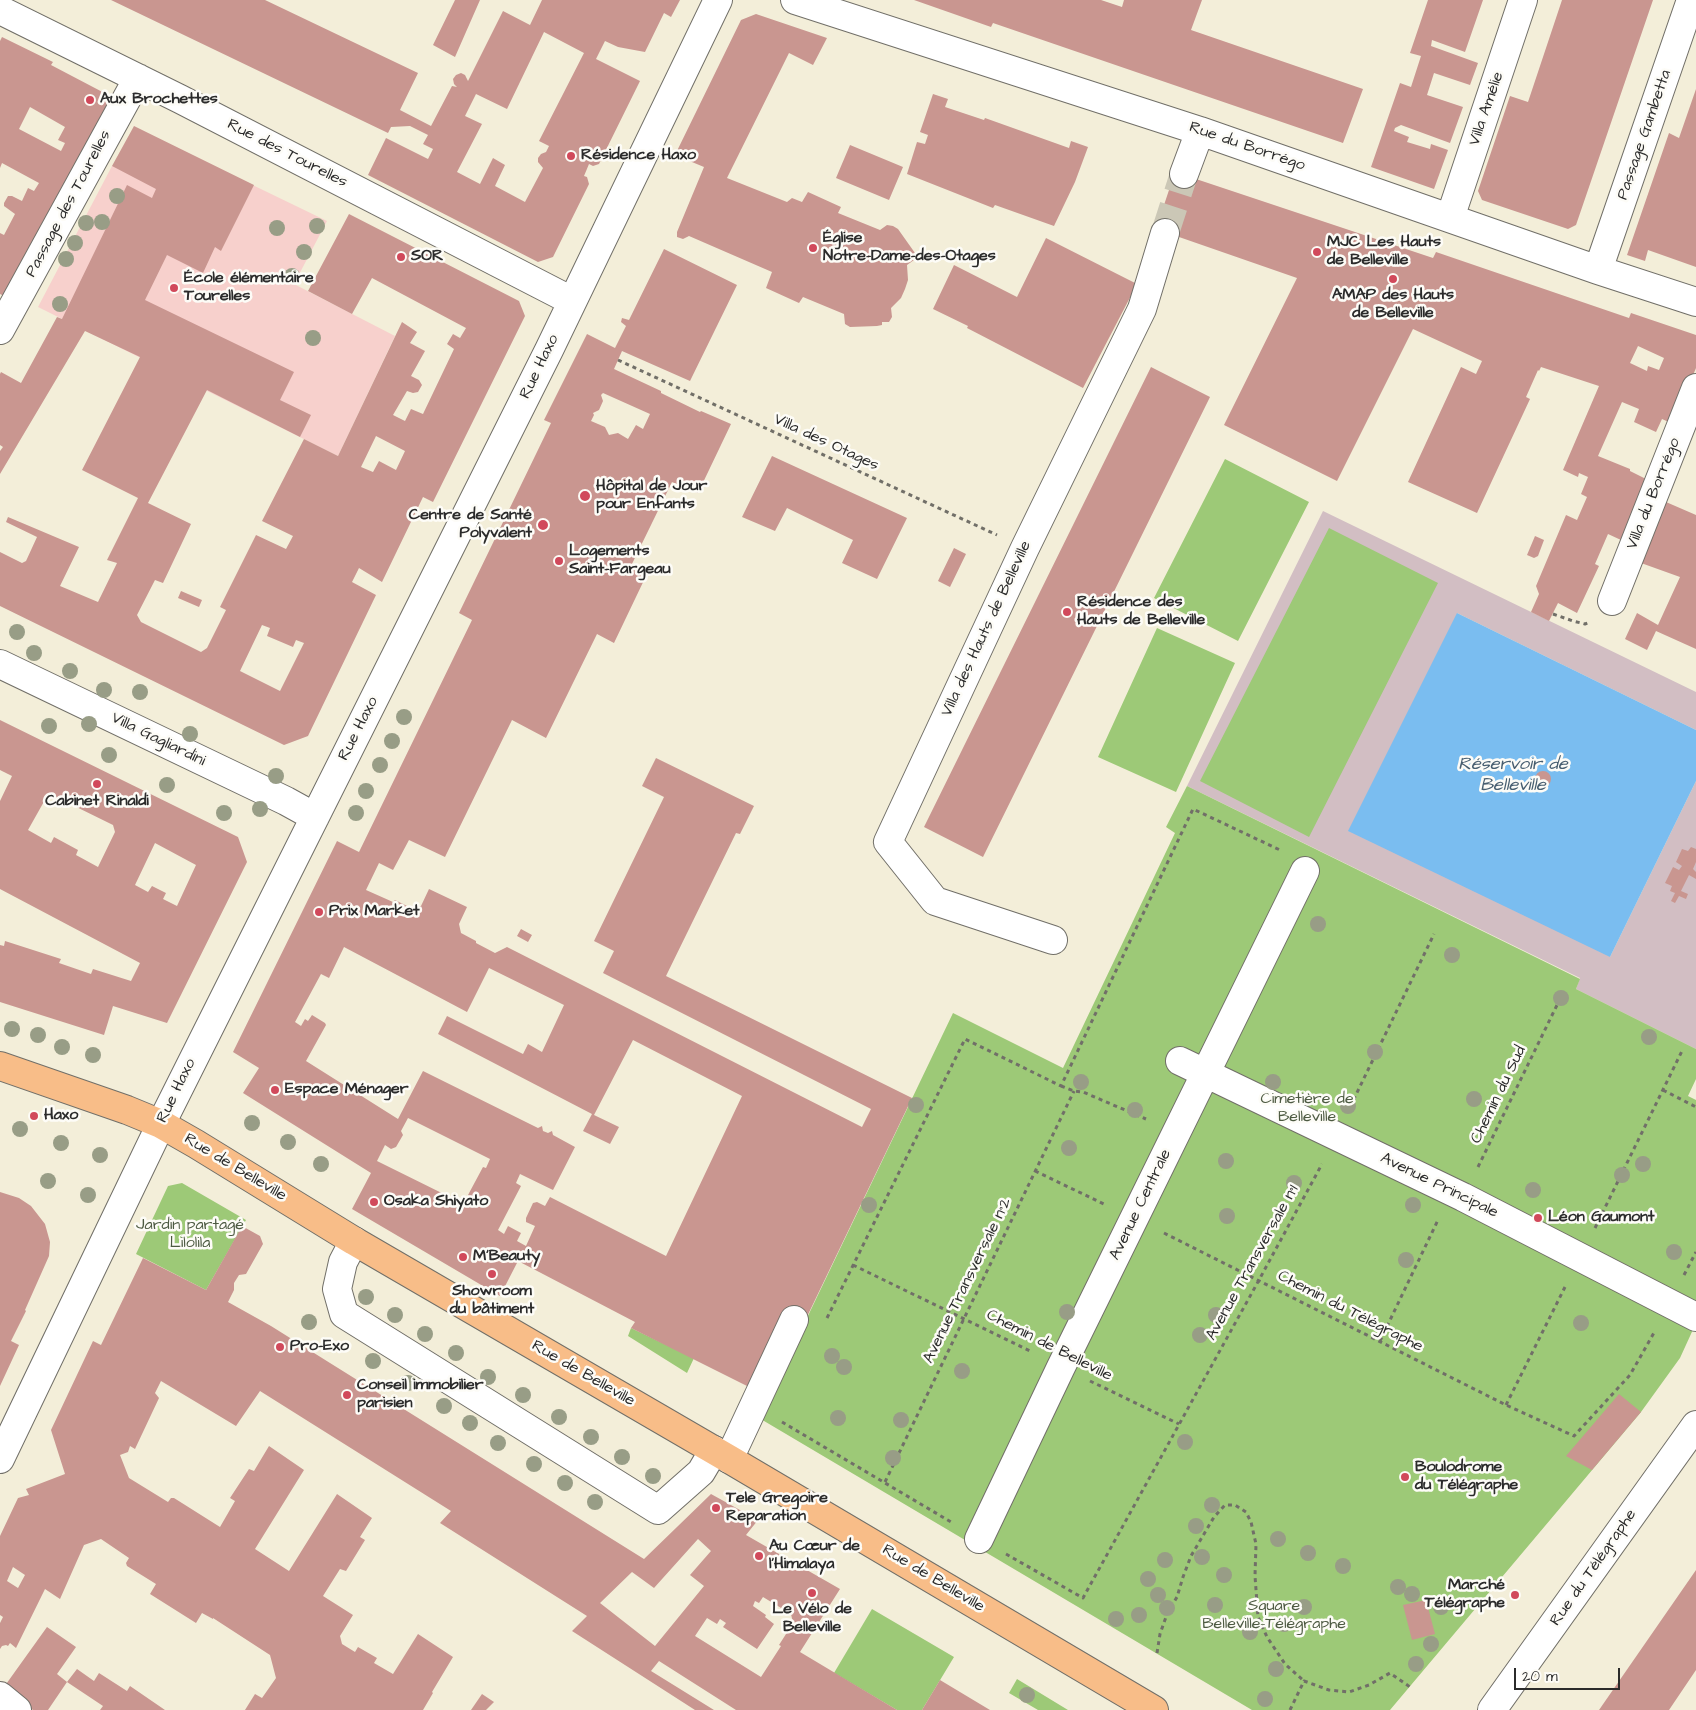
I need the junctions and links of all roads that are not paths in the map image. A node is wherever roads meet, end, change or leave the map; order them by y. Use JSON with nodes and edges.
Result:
{"nodes":[{"id":1,"x":718,"y":0,"type":"edge"},
{"id":2,"x":795,"y":0,"type":"edge"},
{"id":3,"x":1523,"y":0,"type":"edge"},
{"id":4,"x":1691,"y":0,"type":"edge"},
{"id":5,"x":0,"y":10,"type":"edge"},
{"id":6,"x":138,"y":78,"type":"junction"},
{"id":7,"x":1200,"y":131,"type":"junction"},
{"id":8,"x":1184,"y":174,"type":"tunnel mouth"},
{"id":9,"x":1450,"y":218,"type":"junction"},
{"id":10,"x":1165,"y":233,"type":"tunnel mouth"},
{"id":11,"x":1598,"y":270,"type":"junction"},
{"id":12,"x":572,"y":301,"type":"junction"},
{"id":13,"x":1696,"y":302,"type":"edge"},
{"id":14,"x":0,"y":330,"type":"edge"},
{"id":15,"x":1696,"y":388,"type":"edge"},
{"id":16,"x":1603,"y":611,"type":"road end"},
{"id":17,"x":0,"y":664,"type":"edge"},
{"id":18,"x":315,"y":817,"type":"junction"},
{"id":19,"x":1305,"y":871,"type":"road end"},
{"id":20,"x":1053,"y":940,"type":"dead end"},
{"id":21,"x":1180,"y":1061,"type":"dead end"},
{"id":22,"x":0,"y":1066,"type":"edge"},
{"id":23,"x":1204,"y":1074,"type":"junction"},
{"id":24,"x":161,"y":1124,"type":"junction"},
{"id":25,"x":354,"y":1242,"type":"junction"},
{"id":26,"x":1696,"y":1317,"type":"edge"},
{"id":27,"x":794,"y":1320,"type":"dead end"},
{"id":28,"x":1696,"y":1425,"type":"edge"},
{"id":29,"x":722,"y":1454,"type":"junction"},
{"id":30,"x":0,"y":1459,"type":"edge"},
{"id":31,"x":979,"y":1539,"type":"road end"},
{"id":32,"x":0,"y":1696,"type":"edge"},
{"id":33,"x":17,"y":1710,"type":"edge"},
{"id":34,"x":1154,"y":1710,"type":"edge"},
{"id":35,"x":1492,"y":1710,"type":"edge"}],
"edges":[{"from":1,"to":12,"type":"street","name":"Rue Haxo"},
{"from":2,"to":7,"type":"street","name":"Rue du Borrégo"},
{"from":3,"to":9,"type":"street","name":"Villa Amélie"},
{"from":4,"to":11,"type":"street","name":"Passage Gambetta"},
{"from":5,"to":6,"type":"street","name":"Rue des Tourelles"},
{"from":6,"to":12,"type":"street","name":"Rue des Tourelles"},
{"from":6,"to":14,"type":"street","name":"Passage des Tourelles"},
{"from":7,"to":8,"type":"street"},
{"from":7,"to":9,"type":"street","name":"Rue du Borrégo"},
{"from":9,"to":11,"type":"street","name":"Rue du Borrégo"},
{"from":10,"to":20,"type":"street","name":"Villa des Hauts de Belleville"},
{"from":11,"to":13,"type":"street","name":"Rue du Borrégo"},
{"from":12,"to":18,"type":"street","name":"Rue Haxo"},
{"from":15,"to":16,"type":"street","name":"Villa du Borrégo"},
{"from":17,"to":18,"type":"street","name":"Villa Gagliardini"},
{"from":18,"to":24,"type":"street","name":"Rue Haxo"},
{"from":19,"to":23,"type":"street","name":"Avenue Centrale"},
{"from":21,"to":23,"type":"street","name":"Avenue Principale"},
{"from":22,"to":24,"type":"main road","name":"Rue de Belleville"},
{"from":23,"to":26,"type":"street","name":"Avenue Principale"},
{"from":23,"to":31,"type":"street","name":"Avenue Centrale"},
{"from":24,"to":25,"type":"main road","name":"Rue de Belleville"},
{"from":24,"to":30,"type":"street","name":"Rue Haxo"},
{"from":25,"to":29,"type":"main road","name":"Rue de Belleville"},
{"from":25,"to":29,"type":"street"},
{"from":27,"to":29,"type":"street"},
{"from":28,"to":35,"type":"street","name":"Rue du Télégraphe"},
{"from":29,"to":34,"type":"main road","name":"Rue de Belleville"},
{"from":32,"to":33,"type":"street"}]}
